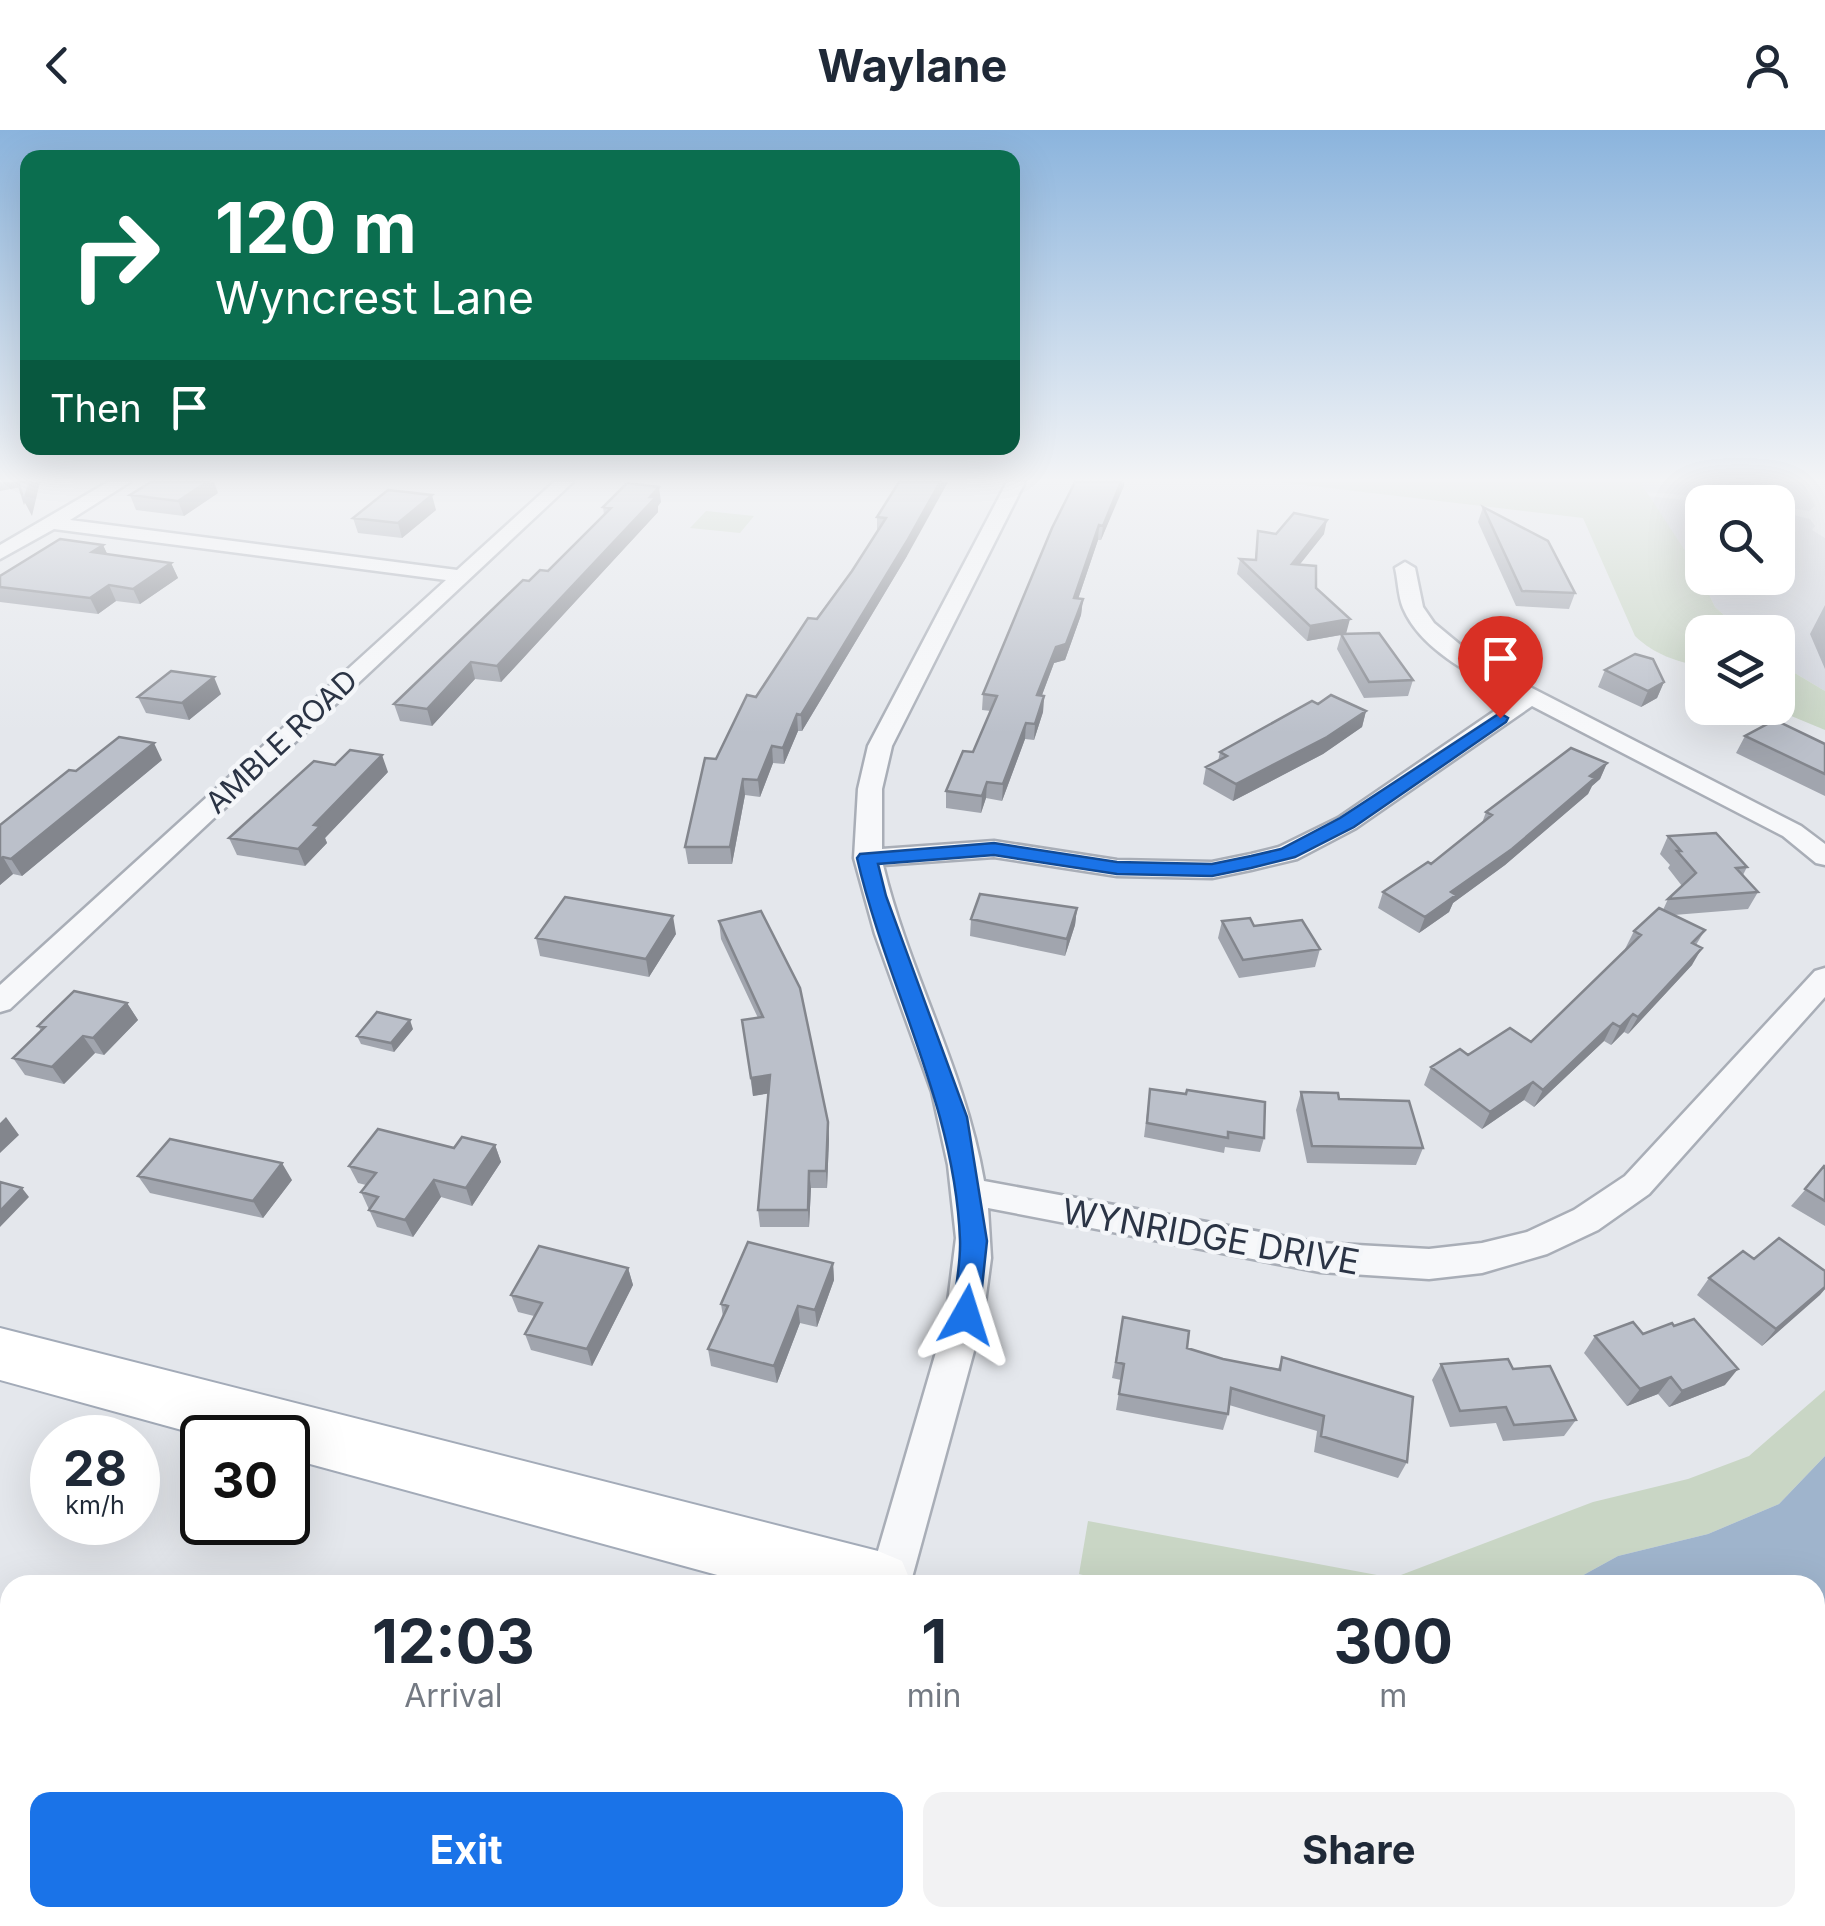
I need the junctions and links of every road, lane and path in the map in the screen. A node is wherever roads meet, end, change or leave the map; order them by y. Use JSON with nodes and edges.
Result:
{"nodes":[{"id":1,"x":381,"y":566,"type":"edge"},
{"id":2,"x":471,"y":566,"type":"edge"},
{"id":3,"x":973,"y":566,"type":"edge"},
{"id":4,"x":1405,"y":568,"type":"dead end"},
{"id":5,"x":460,"y":576,"type":"junction"},
{"id":6,"x":1530,"y":698,"type":"junction"},
{"id":7,"x":1825,"y":857,"type":"edge"},
{"id":8,"x":867,"y":858,"type":"junction"},
{"id":9,"x":1825,"y":978,"type":"edge"},
{"id":10,"x":0,"y":1002,"type":"edge"},
{"id":11,"x":968,"y":1191,"type":"junction"},
{"id":12,"x":0,"y":1354,"type":"edge"},
{"id":13,"x":840,"y":1575,"type":"edge"},
{"id":14,"x":892,"y":1575,"type":"edge"}],
"edges":[{"from":1,"to":5,"type":"street"},
{"from":2,"to":5,"type":"street","name":"AMBLE ROAD"},
{"from":3,"to":8,"type":"street"},
{"from":4,"to":6,"type":"street"},
{"from":5,"to":10,"type":"street","name":"AMBLE ROAD"},
{"from":6,"to":7,"type":"street"},
{"from":6,"to":8,"type":"street"},
{"from":8,"to":11,"type":"street"},
{"from":9,"to":11,"type":"street","name":"WYNRIDGE DRIVE"},
{"from":11,"to":14,"type":"street"},
{"from":12,"to":13,"type":"main road"}]}
